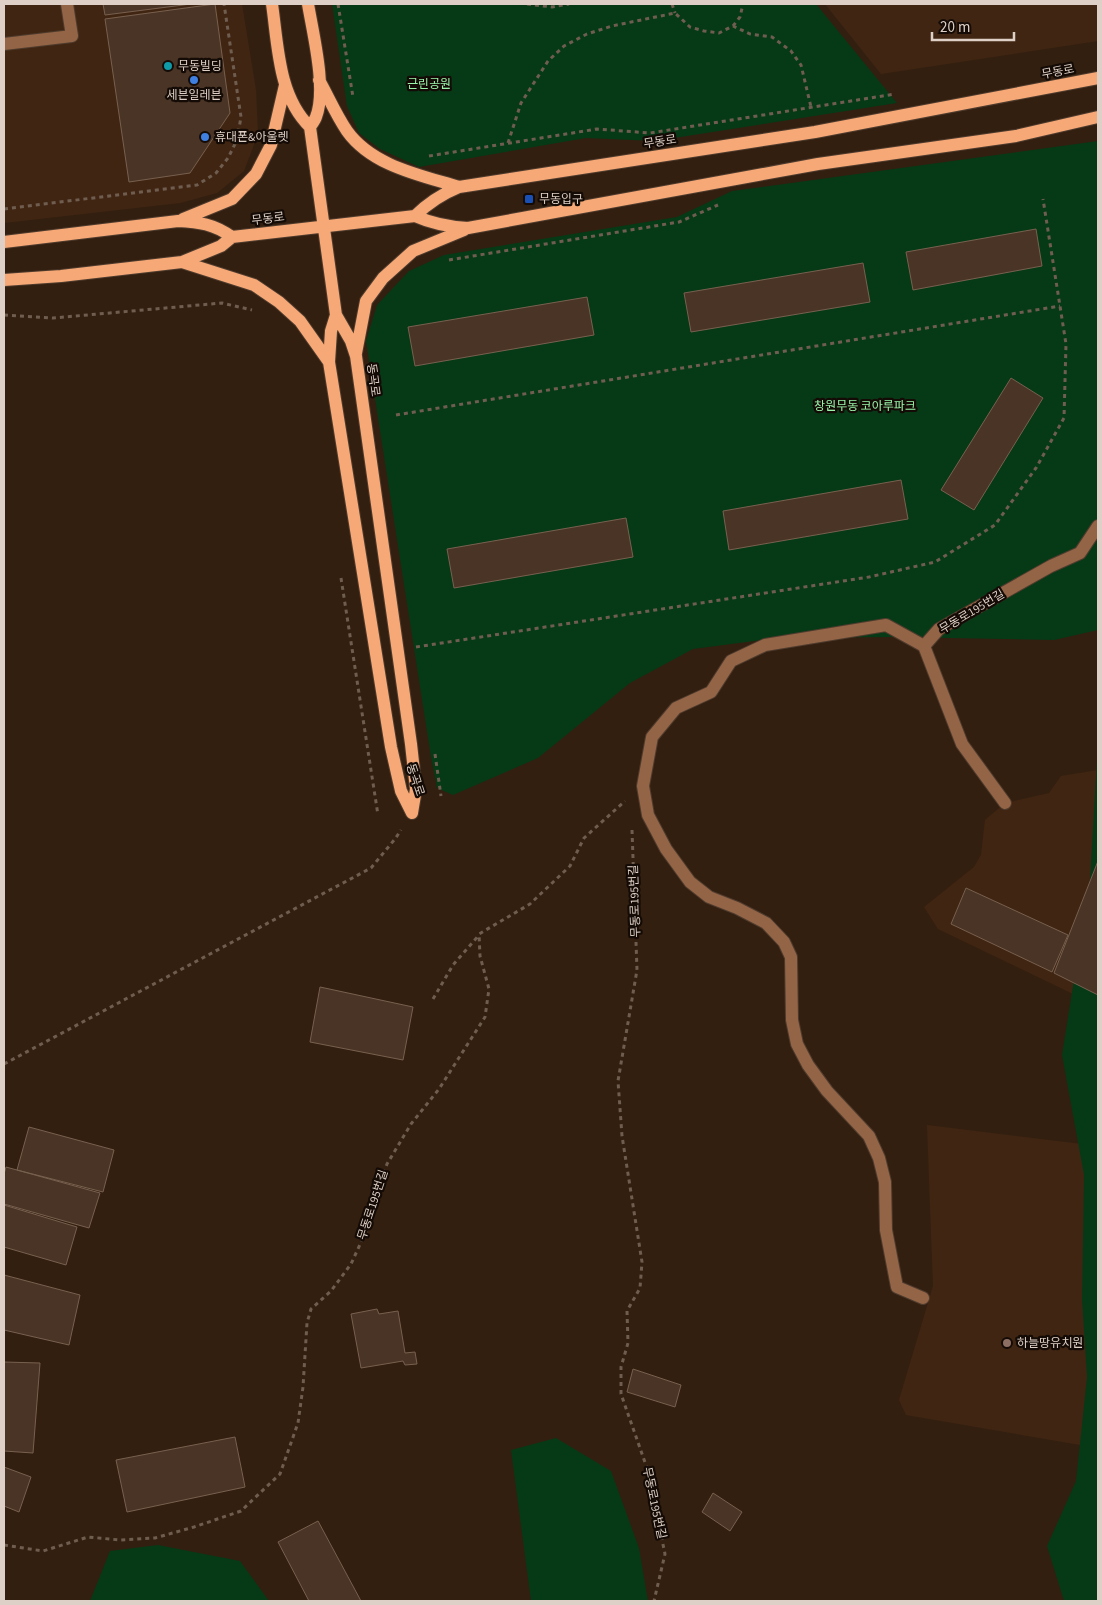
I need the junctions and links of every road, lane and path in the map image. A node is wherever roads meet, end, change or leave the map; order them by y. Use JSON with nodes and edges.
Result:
{"nodes":[{"id":1,"x":67,"y":4,"type":"edge"},
{"id":2,"x":224,"y":4,"type":"edge"},
{"id":3,"x":272,"y":4,"type":"edge"},
{"id":4,"x":308,"y":4,"type":"edge"},
{"id":5,"x":338,"y":4,"type":"edge"},
{"id":6,"x":526,"y":4,"type":"edge"},
{"id":7,"x":568,"y":4,"type":"edge"},
{"id":8,"x":672,"y":4,"type":"edge"},
{"id":9,"x":743,"y":4,"type":"edge"},
{"id":10,"x":675,"y":13,"type":"junction"},
{"id":11,"x":733,"y":26,"type":"junction"},
{"id":12,"x":4,"y":44,"type":"edge"},
{"id":13,"x":1098,"y":78,"type":"edge"},
{"id":14,"x":319,"y":80,"type":"junction"},
{"id":15,"x":284,"y":85,"type":"junction"},
{"id":16,"x":897,"y":93,"type":"dead end"},
{"id":17,"x":353,"y":100,"type":"dead end"},
{"id":18,"x":811,"y":107,"type":"junction"},
{"id":19,"x":1098,"y":117,"type":"edge"},
{"id":20,"x":310,"y":127,"type":"junction"},
{"id":21,"x":508,"y":143,"type":"junction"},
{"id":22,"x":420,"y":157,"type":"dead end"},
{"id":23,"x":459,"y":186,"type":"junction"},
{"id":24,"x":1043,"y":199,"type":"dead end"},
{"id":25,"x":720,"y":204,"type":"dead end"},
{"id":26,"x":4,"y":209,"type":"edge"},
{"id":27,"x":414,"y":216,"type":"junction"},
{"id":28,"x":178,"y":221,"type":"junction"},
{"id":29,"x":324,"y":226,"type":"junction"},
{"id":30,"x":468,"y":228,"type":"junction"},
{"id":31,"x":232,"y":237,"type":"junction"},
{"id":32,"x":4,"y":242,"type":"edge"},
{"id":33,"x":444,"y":261,"type":"dead end"},
{"id":34,"x":182,"y":262,"type":"junction"},
{"id":35,"x":4,"y":280,"type":"edge"},
{"id":36,"x":1060,"y":306,"type":"junction"},
{"id":37,"x":255,"y":310,"type":"dead end"},
{"id":38,"x":4,"y":315,"type":"edge"},
{"id":39,"x":336,"y":315,"type":"junction"},
{"id":40,"x":356,"y":356,"type":"junction"},
{"id":41,"x":329,"y":362,"type":"junction"},
{"id":42,"x":396,"y":415,"type":"dead end"},
{"id":43,"x":1098,"y":526,"type":"edge"},
{"id":44,"x":340,"y":573,"type":"dead end"},
{"id":45,"x":924,"y":646,"type":"junction"},
{"id":46,"x":419,"y":647,"type":"junction"},
{"id":47,"x":398,"y":650,"type":"junction"},
{"id":48,"x":420,"y":656,"type":"dead end"},
{"id":49,"x":434,"y":749,"type":"dead end"},
{"id":50,"x":643,"y":786,"type":"junction"},
{"id":51,"x":441,"y":796,"type":"dead end"},
{"id":52,"x":1005,"y":803,"type":"dead end"},
{"id":53,"x":412,"y":812,"type":"junction"},
{"id":54,"x":378,"y":815,"type":"dead end"},
{"id":55,"x":634,"y":822,"type":"dead end"},
{"id":56,"x":481,"y":932,"type":"junction"},
{"id":57,"x":433,"y":999,"type":"dead end"},
{"id":58,"x":4,"y":1064,"type":"edge"},
{"id":59,"x":924,"y":1298,"type":"dead end"},
{"id":60,"x":4,"y":1545,"type":"edge"},
{"id":61,"x":654,"y":1601,"type":"edge"}],
"edges":[{"from":1,"to":12,"type":"lane"},
{"from":2,"to":26,"type":"path"},
{"from":3,"to":15,"type":"main road"},
{"from":4,"to":14,"type":"main road"},
{"from":5,"to":17,"type":"path"},
{"from":6,"to":7,"type":"path"},
{"from":8,"to":10,"type":"path"},
{"from":9,"to":11,"type":"path"},
{"from":10,"to":11,"type":"path"},
{"from":10,"to":21,"type":"path"},
{"from":11,"to":18,"type":"path"},
{"from":13,"to":23,"type":"main road","name":"무동로"},
{"from":14,"to":20,"type":"main road"},
{"from":14,"to":23,"type":"main road"},
{"from":15,"to":20,"type":"main road"},
{"from":15,"to":28,"type":"main road"},
{"from":16,"to":18,"type":"path"},
{"from":18,"to":21,"type":"path"},
{"from":19,"to":30,"type":"main road"},
{"from":20,"to":29,"type":"main road"},
{"from":21,"to":22,"type":"path"},
{"from":23,"to":27,"type":"main road","name":"무동로"},
{"from":24,"to":36,"type":"path"},
{"from":25,"to":33,"type":"path"},
{"from":27,"to":29,"type":"main road","name":"무동로"},
{"from":27,"to":30,"type":"main road"},
{"from":28,"to":31,"type":"main road"},
{"from":28,"to":32,"type":"main road"},
{"from":29,"to":31,"type":"main road","name":"무동로"},
{"from":29,"to":39,"type":"main road"},
{"from":30,"to":40,"type":"main road"},
{"from":31,"to":34,"type":"main road","name":"무동로"},
{"from":34,"to":35,"type":"main road","name":"무동로"},
{"from":34,"to":41,"type":"main road"},
{"from":36,"to":42,"type":"path"},
{"from":36,"to":46,"type":"path"},
{"from":37,"to":38,"type":"path"},
{"from":39,"to":40,"type":"main road","name":"동곡로"},
{"from":39,"to":41,"type":"main road","name":"동곡로"},
{"from":40,"to":47,"type":"main road","name":"동곡로"},
{"from":41,"to":53,"type":"main road","name":"동곡로"},
{"from":43,"to":45,"type":"lane","name":"무동로195번길"},
{"from":44,"to":54,"type":"path"},
{"from":45,"to":50,"type":"lane"},
{"from":45,"to":52,"type":"lane"},
{"from":46,"to":47,"type":"path"},
{"from":46,"to":48,"type":"path"},
{"from":47,"to":53,"type":"main road","name":"동곡로"},
{"from":49,"to":51,"type":"path"},
{"from":50,"to":56,"type":"path"},
{"from":50,"to":59,"type":"lane"},
{"from":53,"to":58,"type":"path"},
{"from":55,"to":61,"type":"path","name":"무동로195번길"},
{"from":56,"to":57,"type":"path"},
{"from":56,"to":60,"type":"path","name":"무동로195번길"}]}
